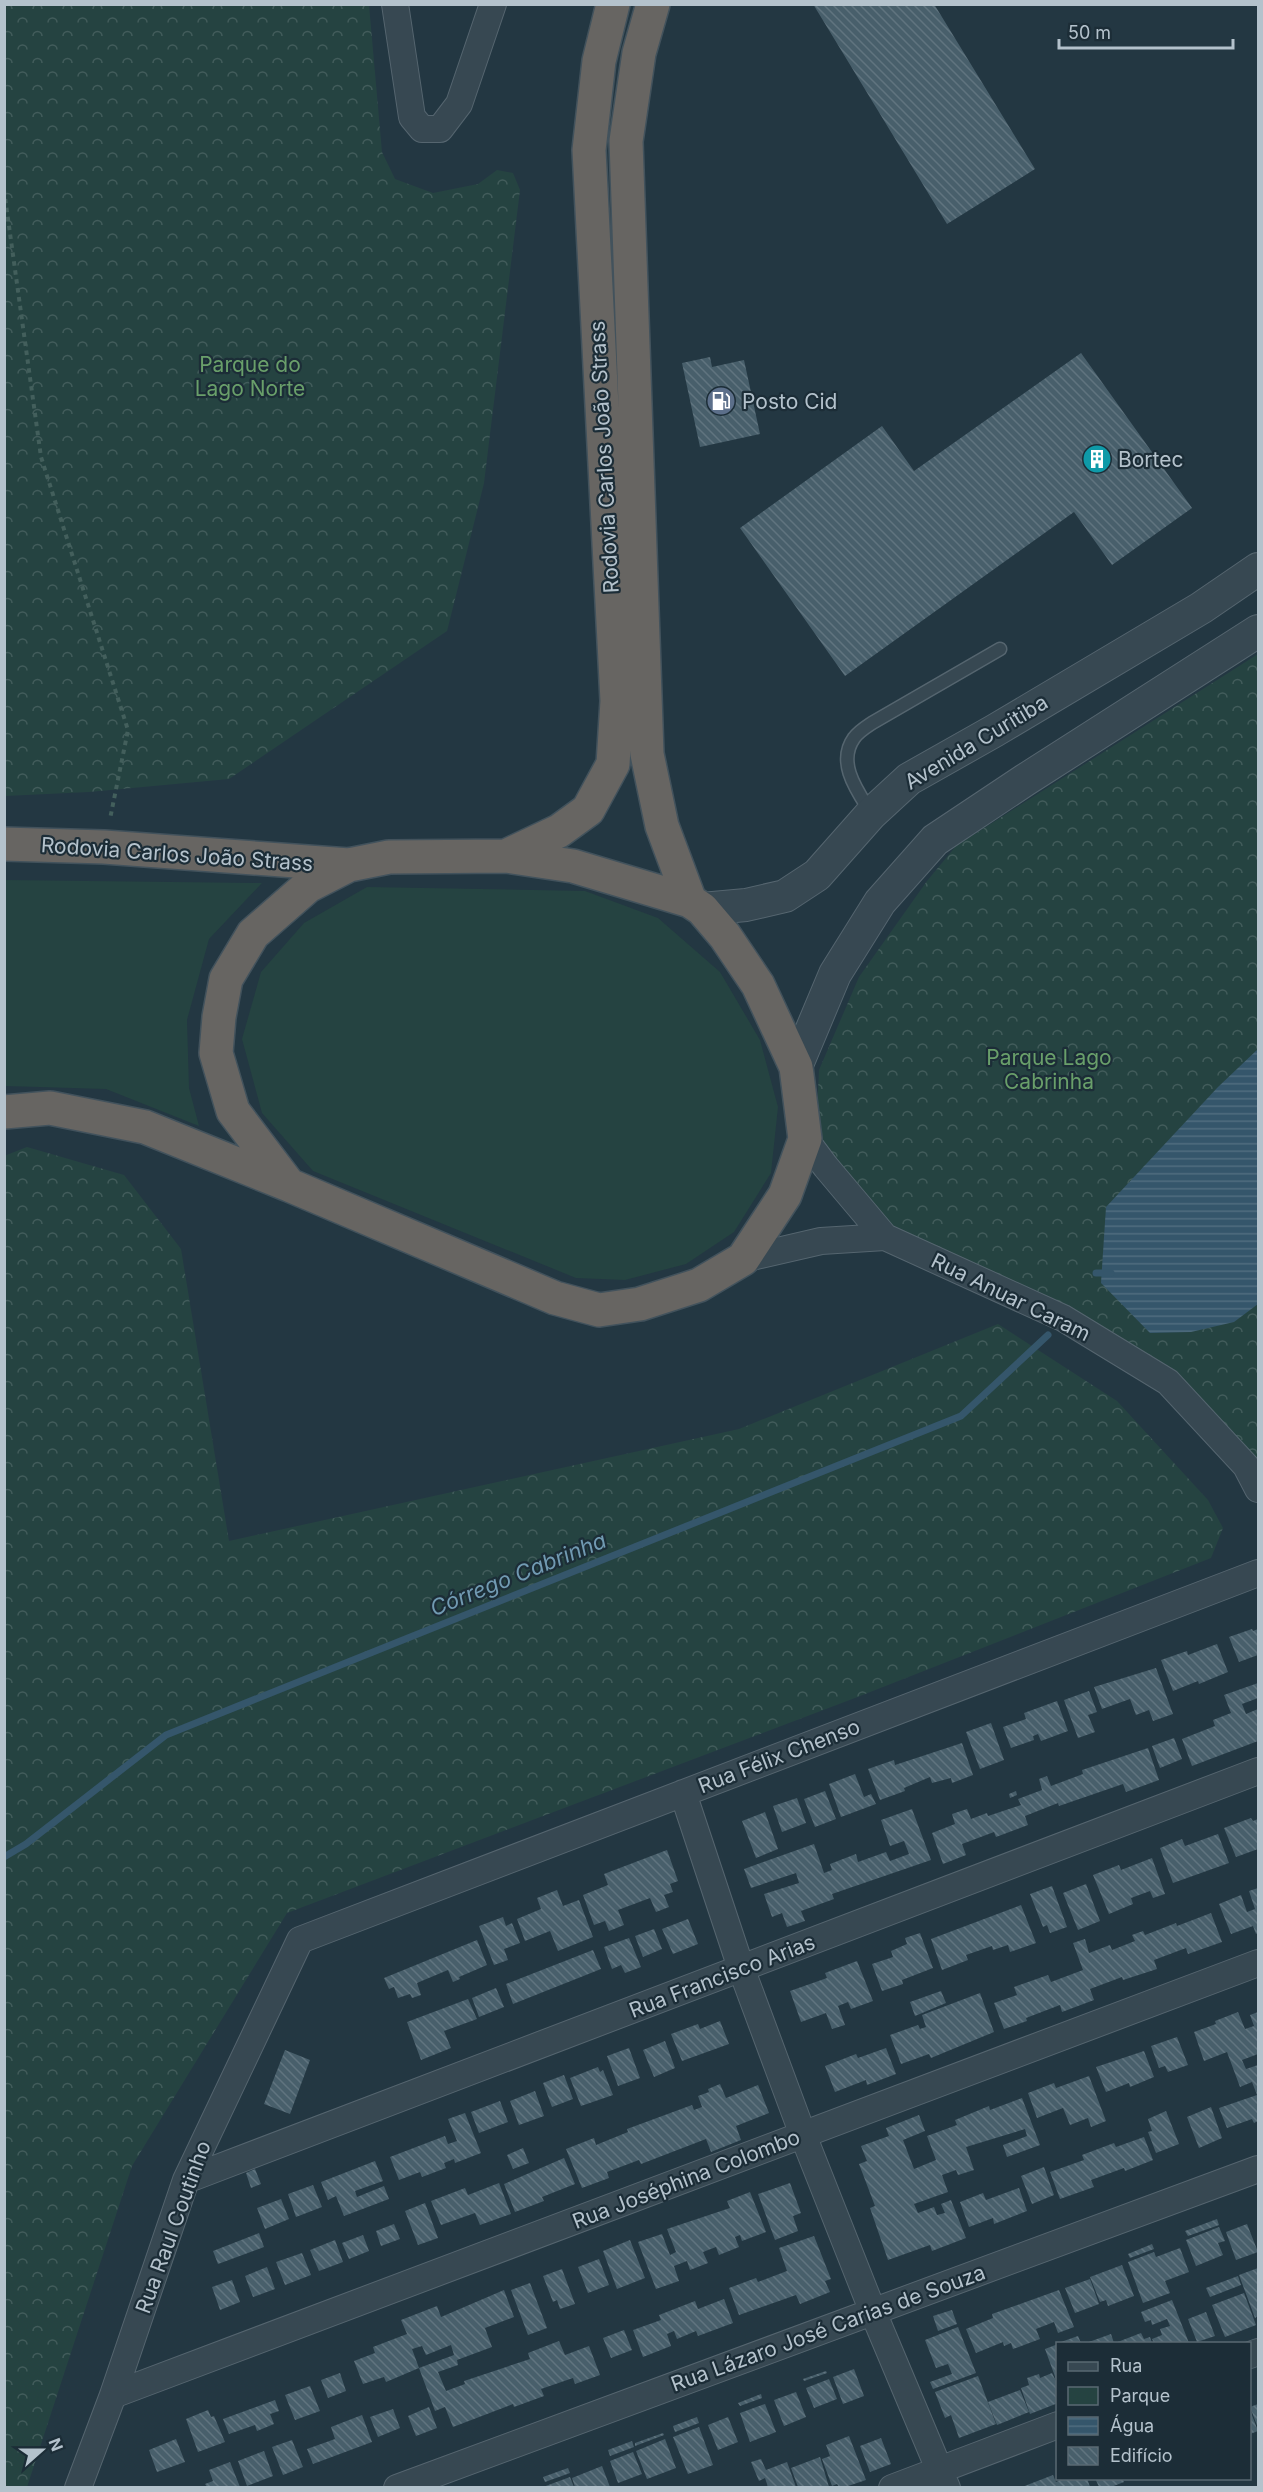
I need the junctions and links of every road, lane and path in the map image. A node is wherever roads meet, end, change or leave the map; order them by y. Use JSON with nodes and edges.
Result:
{"nodes":[{"id":1,"x":395,"y":4,"type":"edge"},
{"id":2,"x":493,"y":4,"type":"edge"},
{"id":3,"x":613,"y":4,"type":"edge"},
{"id":4,"x":653,"y":4,"type":"edge"},
{"id":5,"x":4,"y":190,"type":"edge"},
{"id":6,"x":1258,"y":568,"type":"edge"},
{"id":7,"x":1258,"y":631,"type":"edge"},
{"id":8,"x":1000,"y":649,"type":"dead end"},
{"id":9,"x":871,"y":814,"type":"junction"},
{"id":10,"x":4,"y":844,"type":"edge"},
{"id":11,"x":104,"y":847,"type":"junction"},
{"id":12,"x":506,"y":856,"type":"junction"},
{"id":13,"x":348,"y":865,"type":"junction"},
{"id":14,"x":696,"y":905,"type":"junction"},
{"id":15,"x":796,"y":1067,"type":"junction"},
{"id":16,"x":4,"y":1112,"type":"edge"},
{"id":17,"x":805,"y":1139,"type":"junction"},
{"id":18,"x":289,"y":1185,"type":"junction"},
{"id":19,"x":885,"y":1237,"type":"junction"},
{"id":20,"x":743,"y":1259,"type":"junction"},
{"id":21,"x":1258,"y":1489,"type":"edge"},
{"id":22,"x":1258,"y":1573,"type":"edge"},
{"id":23,"x":1258,"y":1771,"type":"edge"},
{"id":24,"x":683,"y":1793,"type":"junction"},
{"id":25,"x":300,"y":1940,"type":"joint"},
{"id":26,"x":1258,"y":1962,"type":"edge"},
{"id":27,"x":741,"y":1968,"type":"junction"},
{"id":28,"x":803,"y":2134,"type":"junction"},
{"id":29,"x":1258,"y":2169,"type":"edge"},
{"id":30,"x":186,"y":2180,"type":"junction"},
{"id":31,"x":873,"y":2312,"type":"junction"},
{"id":32,"x":113,"y":2395,"type":"junction"},
{"id":33,"x":1056,"y":2426,"type":"edge"},
{"id":34,"x":943,"y":2478,"type":"edge"},
{"id":35,"x":78,"y":2487,"type":"edge"},
{"id":36,"x":397,"y":2487,"type":"edge"},
{"id":37,"x":892,"y":2487,"type":"edge"}],
"edges":[{"from":1,"to":2,"type":"street"},
{"from":3,"to":12,"type":"highway","name":"Rodovia Carlos João Strass"},
{"from":4,"to":14,"type":"highway","name":"Rodovia Carlos João Strass"},
{"from":5,"to":11,"type":"path"},
{"from":6,"to":9,"type":"street","name":"Avenida Curitiba"},
{"from":7,"to":15,"type":"street"},
{"from":8,"to":9,"type":"lane"},
{"from":9,"to":14,"type":"street","name":"Avenida Curitiba"},
{"from":10,"to":11,"type":"highway","name":"Rodovia Carlos João Strass"},
{"from":11,"to":13,"type":"highway","name":"Rodovia Carlos João Strass"},
{"from":12,"to":13,"type":"highway"},
{"from":12,"to":14,"type":"highway"},
{"from":13,"to":18,"type":"highway"},
{"from":14,"to":15,"type":"highway"},
{"from":15,"to":17,"type":"highway"},
{"from":16,"to":18,"type":"highway"},
{"from":17,"to":19,"type":"street"},
{"from":17,"to":20,"type":"highway"},
{"from":18,"to":20,"type":"highway"},
{"from":19,"to":20,"type":"street"},
{"from":19,"to":21,"type":"street","name":"Rua Anuar Caram"},
{"from":22,"to":24,"type":"street","name":"Rua Félix Chenso"},
{"from":23,"to":27,"type":"street","name":"Rua Francisco Arias"},
{"from":24,"to":25,"type":"street","name":"Rua Félix Chenso"},
{"from":24,"to":27,"type":"street"},
{"from":25,"to":30,"type":"street","name":"Rua Raul Coutinho"},
{"from":26,"to":28,"type":"street","name":"Rua Joséphina Colombo"},
{"from":27,"to":28,"type":"street"},
{"from":27,"to":30,"type":"street","name":"Rua Francisco Arias"},
{"from":28,"to":31,"type":"street"},
{"from":28,"to":32,"type":"street","name":"Rua Joséphina Colombo"},
{"from":29,"to":31,"type":"street","name":"Rua Lázaro José Carias de Souza"},
{"from":30,"to":32,"type":"street","name":"Rua Raul Coutinho"},
{"from":31,"to":34,"type":"street"},
{"from":31,"to":36,"type":"street","name":"Rua Lázaro José Carias de Souza"},
{"from":32,"to":35,"type":"street","name":"Rua Raul Coutinho"},
{"from":33,"to":34,"type":"street"},
{"from":34,"to":37,"type":"street"}]}
